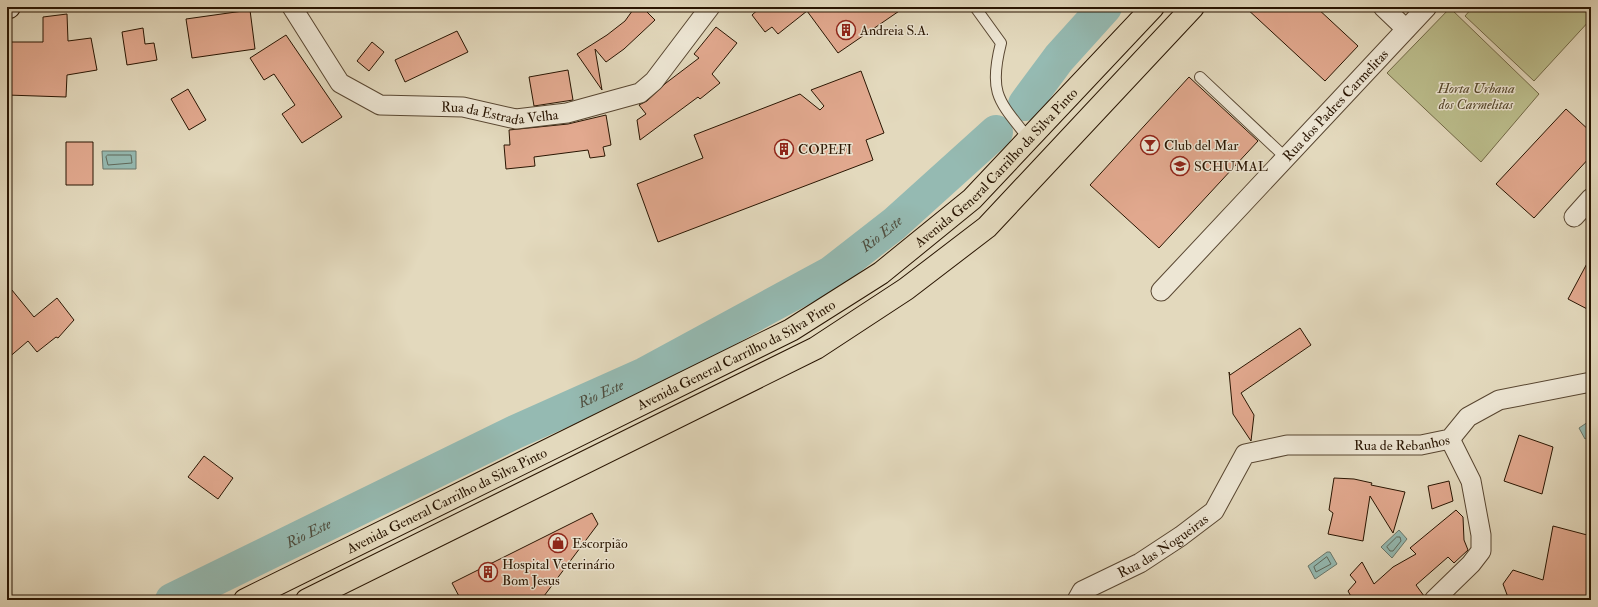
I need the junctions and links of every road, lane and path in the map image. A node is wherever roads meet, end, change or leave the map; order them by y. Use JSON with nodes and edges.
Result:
{"nodes":[{"id":1,"x":292,"y":7,"type":"edge"},
{"id":2,"x":710,"y":7,"type":"edge"},
{"id":3,"x":975,"y":7,"type":"edge"},
{"id":4,"x":1153,"y":7,"type":"edge"},
{"id":5,"x":1193,"y":7,"type":"edge"},
{"id":6,"x":1383,"y":7,"type":"edge"},
{"id":7,"x":1427,"y":7,"type":"edge"},
{"id":8,"x":1406,"y":29,"type":"junction"},
{"id":9,"x":1200,"y":77,"type":"dead end"},
{"id":10,"x":1029,"y":139,"type":"junction"},
{"id":11,"x":1285,"y":157,"type":"junction"},
{"id":12,"x":1591,"y":198,"type":"edge"},
{"id":13,"x":1574,"y":217,"type":"dead end"},
{"id":14,"x":1161,"y":291,"type":"dead end"},
{"id":15,"x":1591,"y":382,"type":"edge"},
{"id":16,"x":1450,"y":439,"type":"junction"},
{"id":17,"x":1245,"y":454,"type":"joint"},
{"id":18,"x":245,"y":600,"type":"edge"},
{"id":19,"x":307,"y":600,"type":"edge"},
{"id":20,"x":1077,"y":600,"type":"edge"},
{"id":21,"x":1434,"y":600,"type":"edge"}],
"edges":[{"from":1,"to":2,"type":"street","name":"Rua da Estrada Velha"},
{"from":3,"to":10,"type":"lane"},
{"from":4,"to":10,"type":"main road","name":"Avenida General Carrilho da Silva Pinto"},
{"from":5,"to":19,"type":"main road","name":"Avenida General Carrilho da Silva Pinto"},
{"from":6,"to":8,"type":"street"},
{"from":7,"to":8,"type":"street","name":"Rua dos Padres Carmelitas"},
{"from":8,"to":11,"type":"street","name":"Rua dos Padres Carmelitas"},
{"from":9,"to":11,"type":"lane"},
{"from":10,"to":18,"type":"main road","name":"Avenida General Carrilho da Silva Pinto"},
{"from":11,"to":14,"type":"street","name":"Rua dos Padres Carmelitas"},
{"from":12,"to":13,"type":"street"},
{"from":15,"to":16,"type":"street","name":"Rua de Rebanhos"},
{"from":16,"to":17,"type":"street","name":"Rua de Rebanhos"},
{"from":16,"to":21,"type":"street"},
{"from":17,"to":20,"type":"street","name":"Rua das Nogueiras"}]}
